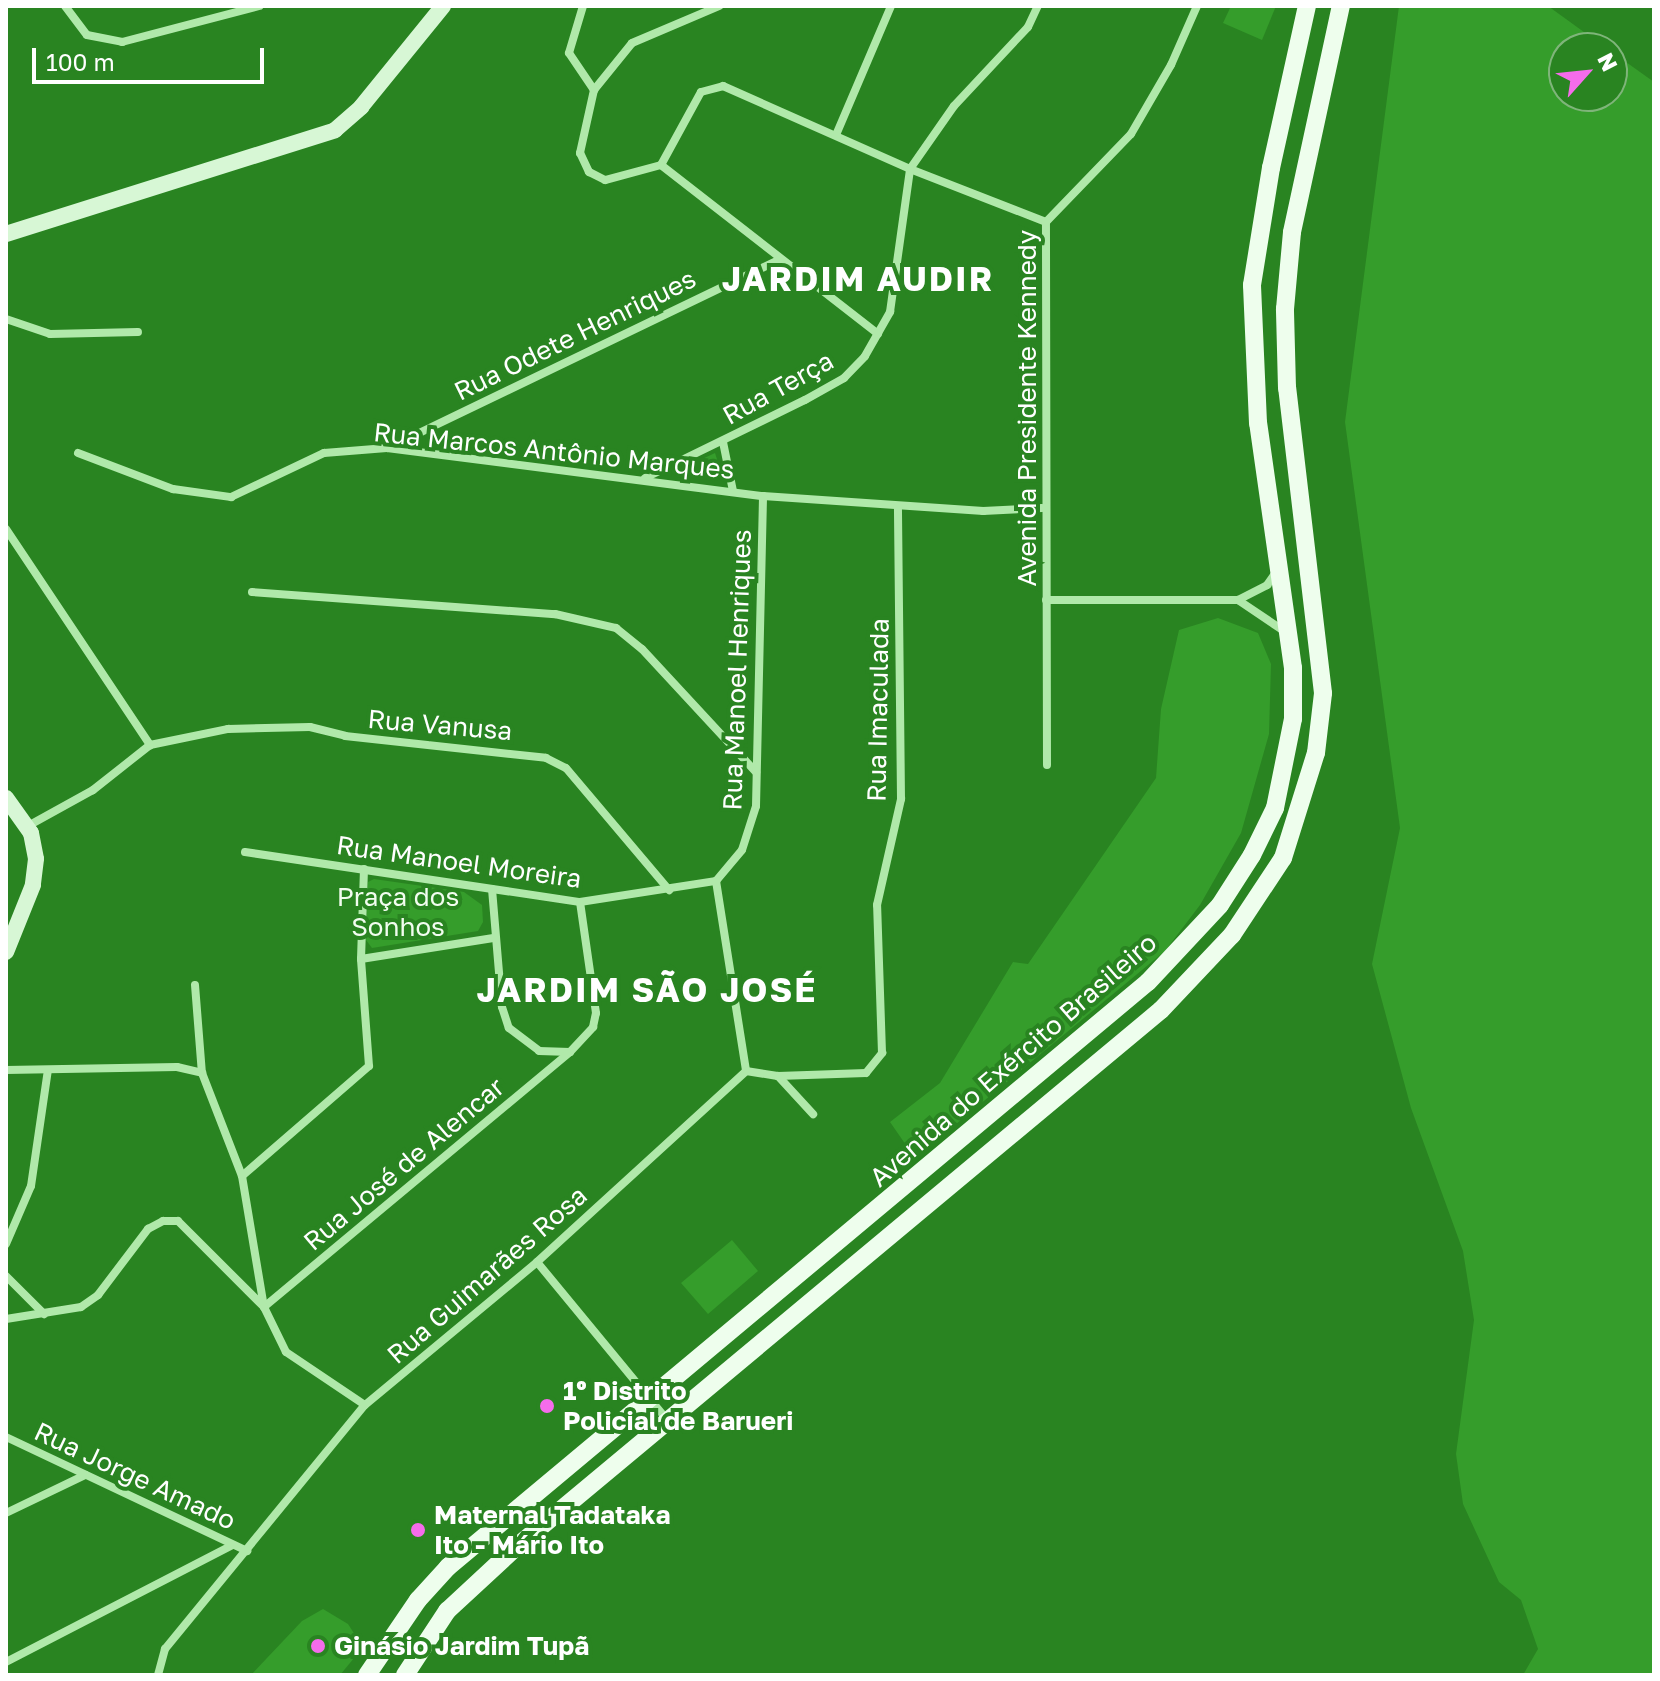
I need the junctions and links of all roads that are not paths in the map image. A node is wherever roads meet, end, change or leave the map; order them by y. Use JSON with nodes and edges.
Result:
{"nodes":[{"id":1,"x":65,"y":6,"type":"edge"},
{"id":2,"x":259,"y":6,"type":"edge"},
{"id":3,"x":443,"y":6,"type":"edge"},
{"id":4,"x":583,"y":6,"type":"edge"},
{"id":5,"x":719,"y":6,"type":"edge"},
{"id":6,"x":891,"y":6,"type":"edge"},
{"id":7,"x":1038,"y":6,"type":"edge"},
{"id":8,"x":1197,"y":6,"type":"edge"},
{"id":9,"x":1307,"y":6,"type":"edge"},
{"id":10,"x":1341,"y":6,"type":"edge"},
{"id":11,"x":594,"y":90,"type":"junction"},
{"id":12,"x":836,"y":135,"type":"junction"},
{"id":13,"x":661,"y":165,"type":"junction"},
{"id":14,"x":910,"y":169,"type":"junction"},
{"id":15,"x":1046,"y":222,"type":"junction"},
{"id":16,"x":6,"y":234,"type":"edge"},
{"id":17,"x":780,"y":259,"type":"junction"},
{"id":18,"x":6,"y":319,"type":"edge"},
{"id":19,"x":138,"y":332,"type":"dead end"},
{"id":20,"x":878,"y":334,"type":"junction"},
{"id":21,"x":723,"y":442,"type":"junction"},
{"id":22,"x":387,"y":448,"type":"junction"},
{"id":23,"x":78,"y":453,"type":"dead end"},
{"id":24,"x":645,"y":479,"type":"junction"},
{"id":25,"x":733,"y":491,"type":"junction"},
{"id":26,"x":763,"y":496,"type":"junction"},
{"id":27,"x":898,"y":506,"type":"junction"},
{"id":28,"x":1042,"y":508,"type":"junction"},
{"id":29,"x":6,"y":529,"type":"edge"},
{"id":30,"x":1276,"y":572,"type":"junction"},
{"id":31,"x":252,"y":592,"type":"dead end"},
{"id":32,"x":1046,"y":600,"type":"junction"},
{"id":33,"x":1238,"y":600,"type":"junction"},
{"id":34,"x":1284,"y":632,"type":"junction"},
{"id":35,"x":1293,"y":668,"type":"junction"},
{"id":36,"x":1323,"y":693,"type":"junction"},
{"id":37,"x":150,"y":745,"type":"junction"},
{"id":38,"x":1047,"y":765,"type":"dead end"},
{"id":39,"x":756,"y":772,"type":"junction"},
{"id":40,"x":6,"y":798,"type":"edge"},
{"id":41,"x":26,"y":827,"type":"junction"},
{"id":42,"x":245,"y":852,"type":"dead end"},
{"id":43,"x":364,"y":869,"type":"junction"},
{"id":44,"x":716,"y":881,"type":"junction"},
{"id":45,"x":492,"y":889,"type":"junction"},
{"id":46,"x":669,"y":890,"type":"junction"},
{"id":47,"x":580,"y":902,"type":"junction"},
{"id":48,"x":493,"y":938,"type":"junction"},
{"id":49,"x":6,"y":952,"type":"edge"},
{"id":50,"x":361,"y":959,"type":"junction"},
{"id":51,"x":195,"y":985,"type":"dead end"},
{"id":52,"x":570,"y":1052,"type":"junction"},
{"id":53,"x":6,"y":1070,"type":"edge"},
{"id":54,"x":48,"y":1070,"type":"junction"},
{"id":55,"x":746,"y":1071,"type":"junction"},
{"id":56,"x":202,"y":1073,"type":"junction"},
{"id":57,"x":778,"y":1076,"type":"junction"},
{"id":58,"x":813,"y":1114,"type":"dead end"},
{"id":59,"x":242,"y":1176,"type":"junction"},
{"id":60,"x":6,"y":1244,"type":"edge"},
{"id":61,"x":537,"y":1262,"type":"junction"},
{"id":62,"x":6,"y":1276,"type":"edge"},
{"id":63,"x":264,"y":1307,"type":"junction"},
{"id":64,"x":44,"y":1314,"type":"junction"},
{"id":65,"x":6,"y":1319,"type":"edge"},
{"id":66,"x":650,"y":1396,"type":"junction"},
{"id":67,"x":365,"y":1405,"type":"junction"},
{"id":68,"x":668,"y":1421,"type":"junction"},
{"id":69,"x":6,"y":1437,"type":"edge"},
{"id":70,"x":85,"y":1475,"type":"junction"},
{"id":71,"x":6,"y":1513,"type":"edge"},
{"id":72,"x":233,"y":1545,"type":"junction"},
{"id":73,"x":247,"y":1551,"type":"junction"},
{"id":74,"x":6,"y":1662,"type":"edge"},
{"id":75,"x":158,"y":1675,"type":"edge"},
{"id":76,"x":367,"y":1675,"type":"edge"},
{"id":77,"x":405,"y":1675,"type":"edge"}],
"edges":[{"from":1,"to":2,"type":"street"},
{"from":3,"to":16,"type":"main road"},
{"from":4,"to":11,"type":"street"},
{"from":5,"to":11,"type":"street"},
{"from":6,"to":12,"type":"street"},
{"from":7,"to":14,"type":"street","name":"Rua Terça"},
{"from":8,"to":15,"type":"street","name":"Avenida Presidente Kennedy"},
{"from":9,"to":30,"type":"main road","name":"Avenida do Exército Brasileiro"},
{"from":10,"to":36,"type":"main road","name":"Avenida do Exército Brasileiro"},
{"from":11,"to":13,"type":"street"},
{"from":12,"to":13,"type":"street"},
{"from":12,"to":14,"type":"street"},
{"from":13,"to":17,"type":"street"},
{"from":14,"to":15,"type":"street"},
{"from":14,"to":20,"type":"street","name":"Rua Terça"},
{"from":15,"to":28,"type":"street","name":"Avenida Presidente Kennedy"},
{"from":17,"to":20,"type":"street"},
{"from":17,"to":22,"type":"street","name":"Rua Odete Henriques"},
{"from":18,"to":19,"type":"street"},
{"from":20,"to":21,"type":"street","name":"Rua Terça"},
{"from":21,"to":24,"type":"street","name":"Rua Terça"},
{"from":21,"to":25,"type":"street"},
{"from":22,"to":23,"type":"street","name":"Rua Marcos Antônio Marques"},
{"from":22,"to":24,"type":"street","name":"Rua Marcos Antônio Marques"},
{"from":24,"to":25,"type":"street","name":"Rua Marcos Antônio Marques"},
{"from":25,"to":26,"type":"street","name":"Rua Marcos Antônio Marques"},
{"from":26,"to":27,"type":"street","name":"Rua Marcos Antônio Marques"},
{"from":26,"to":39,"type":"street","name":"Rua Manoel Henriques"},
{"from":27,"to":28,"type":"street","name":"Rua Marcos Antônio Marques"},
{"from":27,"to":57,"type":"street","name":"Rua Imaculada"},
{"from":28,"to":32,"type":"street","name":"Avenida Presidente Kennedy"},
{"from":29,"to":37,"type":"street"},
{"from":30,"to":33,"type":"street"},
{"from":30,"to":34,"type":"main road","name":"Avenida do Exército Brasileiro"},
{"from":31,"to":39,"type":"street"},
{"from":32,"to":33,"type":"street"},
{"from":32,"to":38,"type":"street","name":"Avenida Presidente Kennedy"},
{"from":33,"to":34,"type":"street"},
{"from":34,"to":35,"type":"main road","name":"Avenida do Exército Brasileiro"},
{"from":35,"to":36,"type":"main road"},
{"from":35,"to":66,"type":"main road","name":"Avenida do Exército Brasileiro"},
{"from":36,"to":68,"type":"main road","name":"Avenida do Exército Brasileiro"},
{"from":37,"to":41,"type":"street"},
{"from":37,"to":46,"type":"street","name":"Rua Vanusa"},
{"from":39,"to":44,"type":"street","name":"Rua Manoel Henriques"},
{"from":40,"to":41,"type":"main road"},
{"from":41,"to":49,"type":"main road"},
{"from":42,"to":43,"type":"street","name":"Rua Manoel Moreira"},
{"from":43,"to":45,"type":"street","name":"Rua Manoel Moreira"},
{"from":43,"to":50,"type":"street"},
{"from":44,"to":46,"type":"street","name":"Rua Manoel Moreira"},
{"from":44,"to":55,"type":"street"},
{"from":45,"to":47,"type":"street","name":"Rua Manoel Moreira"},
{"from":45,"to":48,"type":"street"},
{"from":46,"to":47,"type":"street","name":"Rua Manoel Moreira"},
{"from":47,"to":52,"type":"street","name":"Rua José de Alencar"},
{"from":48,"to":50,"type":"street"},
{"from":48,"to":52,"type":"street"},
{"from":50,"to":59,"type":"street"},
{"from":51,"to":56,"type":"street"},
{"from":52,"to":63,"type":"street","name":"Rua José de Alencar"},
{"from":53,"to":54,"type":"street"},
{"from":54,"to":56,"type":"street"},
{"from":54,"to":60,"type":"street"},
{"from":55,"to":57,"type":"street","name":"Rua Imaculada"},
{"from":55,"to":61,"type":"street","name":"Rua Guimarães Rosa"},
{"from":56,"to":59,"type":"street"},
{"from":57,"to":58,"type":"street"},
{"from":59,"to":63,"type":"street"},
{"from":61,"to":66,"type":"street"},
{"from":61,"to":67,"type":"street","name":"Rua Guimarães Rosa"},
{"from":62,"to":64,"type":"street"},
{"from":63,"to":64,"type":"street"},
{"from":63,"to":67,"type":"street"},
{"from":64,"to":65,"type":"street"},
{"from":66,"to":68,"type":"street"},
{"from":66,"to":76,"type":"main road","name":"Avenida do Exército Brasileiro"},
{"from":67,"to":73,"type":"street","name":"Rua Guimarães Rosa"},
{"from":68,"to":77,"type":"main road","name":"Avenida do Exército Brasileiro"},
{"from":69,"to":70,"type":"street","name":"Rua Jorge Amado"},
{"from":70,"to":71,"type":"street"},
{"from":70,"to":72,"type":"street","name":"Rua Jorge Amado"},
{"from":72,"to":73,"type":"street","name":"Rua Jorge Amado"},
{"from":72,"to":74,"type":"street"},
{"from":73,"to":75,"type":"street","name":"Rua Guimarães Rosa"}]}
